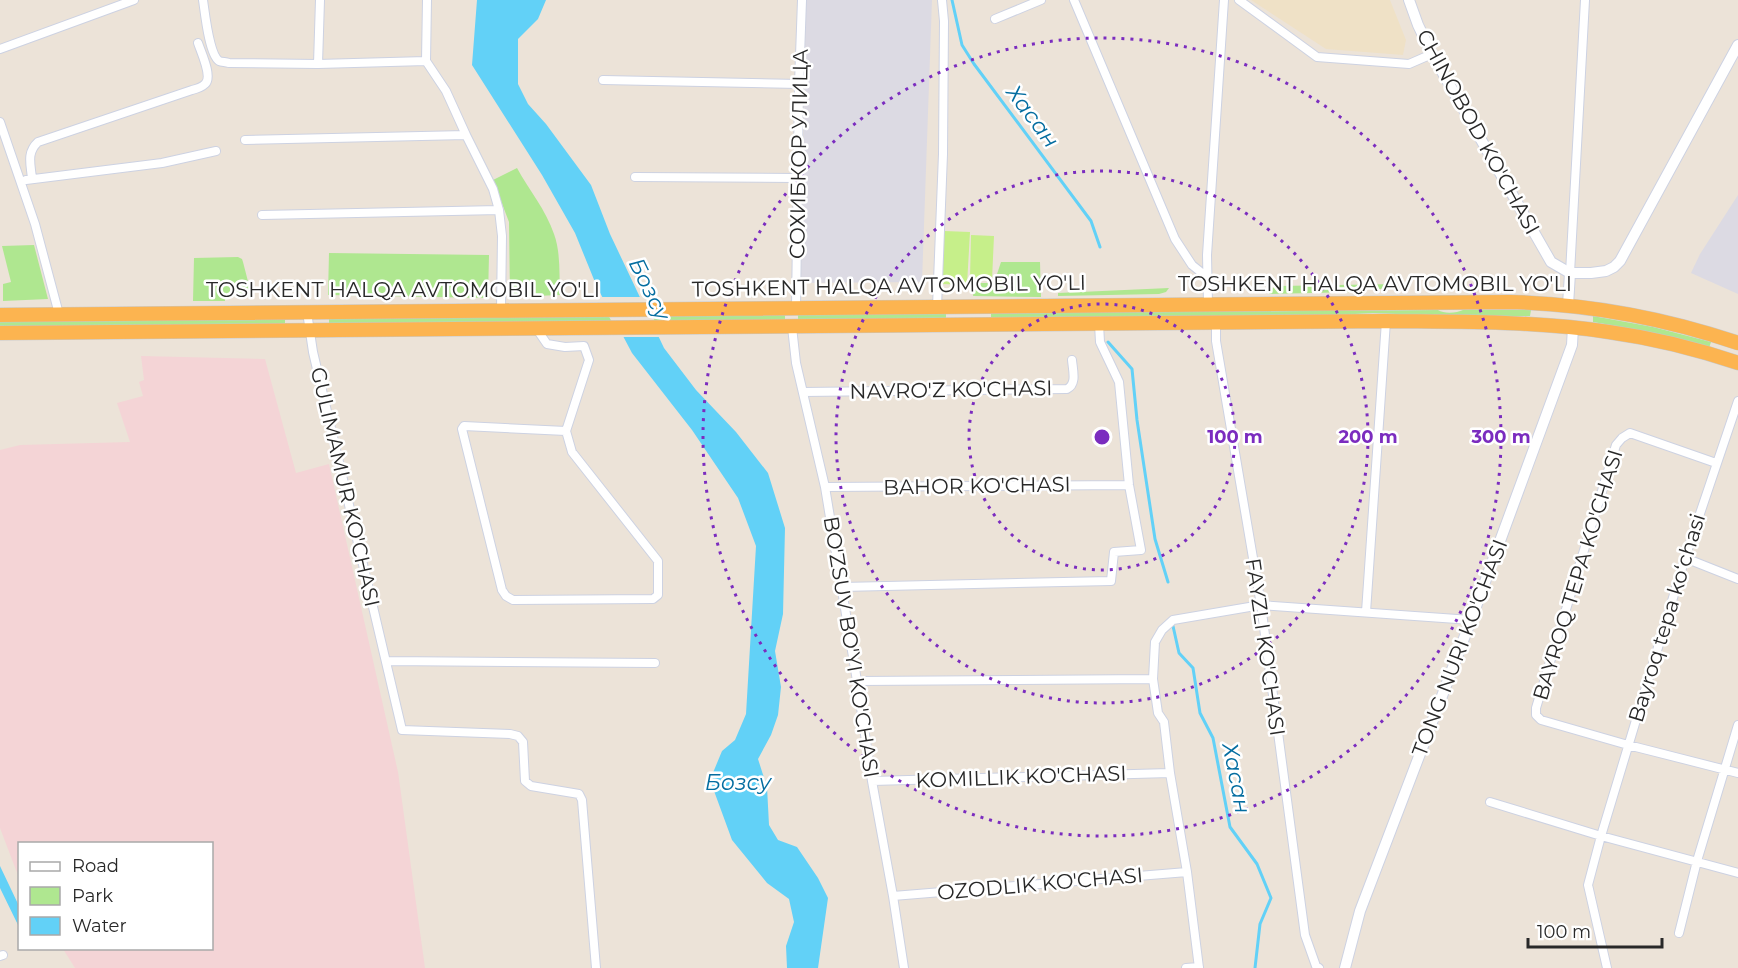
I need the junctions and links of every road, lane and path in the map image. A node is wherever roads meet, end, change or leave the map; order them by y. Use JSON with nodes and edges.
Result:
{"nodes":[{"id":1,"x":134,"y":0,"type":"edge"},
{"id":2,"x":203,"y":0,"type":"edge"},
{"id":3,"x":320,"y":0,"type":"edge"},
{"id":4,"x":428,"y":0,"type":"edge"},
{"id":5,"x":802,"y":0,"type":"edge"},
{"id":6,"x":942,"y":0,"type":"edge"},
{"id":7,"x":1041,"y":0,"type":"edge"},
{"id":8,"x":1074,"y":0,"type":"edge"},
{"id":9,"x":1224,"y":0,"type":"edge"},
{"id":10,"x":1239,"y":0,"type":"edge"},
{"id":11,"x":1409,"y":0,"type":"edge"},
{"id":12,"x":1585,"y":0,"type":"edge"},
{"id":13,"x":994,"y":19,"type":"dead end"},
{"id":14,"x":198,"y":43,"type":"dead end"},
{"id":15,"x":1738,"y":45,"type":"edge"},
{"id":16,"x":0,"y":49,"type":"edge"},
{"id":17,"x":1432,"y":54,"type":"junction"},
{"id":18,"x":426,"y":61,"type":"junction"},
{"id":19,"x":318,"y":64,"type":"junction"},
{"id":20,"x":603,"y":80,"type":"dead end"},
{"id":21,"x":799,"y":84,"type":"junction"},
{"id":22,"x":0,"y":122,"type":"edge"},
{"id":23,"x":466,"y":135,"type":"junction"},
{"id":24,"x":245,"y":140,"type":"dead end"},
{"id":25,"x":10,"y":149,"type":"junction"},
{"id":26,"x":216,"y":151,"type":"dead end"},
{"id":27,"x":0,"y":153,"type":"edge"},
{"id":28,"x":635,"y":177,"type":"dead end"},
{"id":29,"x":797,"y":178,"type":"junction"},
{"id":30,"x":32,"y":179,"type":"junction"},
{"id":31,"x":21,"y":181,"type":"junction"},
{"id":32,"x":499,"y":210,"type":"junction"},
{"id":33,"x":262,"y":215,"type":"dead end"},
{"id":34,"x":1570,"y":273,"type":"junction"},
{"id":35,"x":1208,"y":277,"type":"junction"},
{"id":36,"x":1208,"y":304,"type":"junction"},
{"id":37,"x":1568,"y":305,"type":"junction"},
{"id":38,"x":937,"y":307,"type":"junction"},
{"id":39,"x":966,"y":307,"type":"junction"},
{"id":40,"x":796,"y":309,"type":"junction"},
{"id":41,"x":501,"y":310,"type":"junction"},
{"id":42,"x":307,"y":312,"type":"junction"},
{"id":43,"x":59,"y":314,"type":"junction"},
{"id":44,"x":0,"y":315,"type":"edge"},
{"id":45,"x":1386,"y":321,"type":"junction"},
{"id":46,"x":1216,"y":323,"type":"junction"},
{"id":47,"x":1099,"y":324,"type":"junction"},
{"id":48,"x":966,"y":325,"type":"junction"},
{"id":49,"x":792,"y":327,"type":"junction"},
{"id":50,"x":1573,"y":327,"type":"junction"},
{"id":51,"x":536,"y":328,"type":"junction"},
{"id":52,"x":309,"y":330,"type":"junction"},
{"id":53,"x":0,"y":333,"type":"edge"},
{"id":54,"x":1738,"y":343,"type":"edge"},
{"id":55,"x":1072,"y":360,"type":"dead end"},
{"id":56,"x":1738,"y":363,"type":"edge"},
{"id":57,"x":803,"y":392,"type":"junction"},
{"id":58,"x":1738,"y":401,"type":"edge"},
{"id":59,"x":566,"y":431,"type":"junction"},
{"id":60,"x":1716,"y":463,"type":"junction"},
{"id":61,"x":1129,"y":484,"type":"junction"},
{"id":62,"x":825,"y":487,"type":"junction"},
{"id":63,"x":1685,"y":558,"type":"junction"},
{"id":64,"x":1738,"y":579,"type":"edge"},
{"id":65,"x":842,"y":587,"type":"junction"},
{"id":66,"x":1261,"y":605,"type":"junction"},
{"id":67,"x":1366,"y":612,"type":"junction"},
{"id":68,"x":1471,"y":620,"type":"junction"},
{"id":69,"x":387,"y":661,"type":"junction"},
{"id":70,"x":655,"y":663,"type":"dead end"},
{"id":71,"x":1153,"y":679,"type":"junction"},
{"id":72,"x":857,"y":681,"type":"junction"},
{"id":73,"x":1738,"y":725,"type":"edge"},
{"id":74,"x":1628,"y":745,"type":"junction"},
{"id":75,"x":1725,"y":769,"type":"junction"},
{"id":76,"x":1170,"y":773,"type":"junction"},
{"id":77,"x":1738,"y":773,"type":"edge"},
{"id":78,"x":872,"y":781,"type":"junction"},
{"id":79,"x":1490,"y":802,"type":"dead end"},
{"id":80,"x":1601,"y":836,"type":"junction"},
{"id":81,"x":1697,"y":861,"type":"junction"},
{"id":82,"x":1187,"y":872,"type":"junction"},
{"id":83,"x":1738,"y":873,"type":"edge"},
{"id":84,"x":892,"y":896,"type":"junction"},
{"id":85,"x":1679,"y":933,"type":"dead end"},
{"id":86,"x":1199,"y":967,"type":"edge"},
{"id":87,"x":596,"y":968,"type":"edge"},
{"id":88,"x":904,"y":968,"type":"edge"},
{"id":89,"x":1186,"y":968,"type":"edge"},
{"id":90,"x":1319,"y":968,"type":"edge"},
{"id":91,"x":1345,"y":968,"type":"edge"},
{"id":92,"x":1607,"y":968,"type":"edge"}],
"edges":[{"from":1,"to":16,"type":"street"},
{"from":2,"to":19,"type":"street"},
{"from":3,"to":19,"type":"street"},
{"from":4,"to":18,"type":"street"},
{"from":5,"to":21,"type":"street","name":"СОХИБКОР УЛИЦА"},
{"from":6,"to":38,"type":"street"},
{"from":7,"to":13,"type":"street"},
{"from":8,"to":35,"type":"street"},
{"from":9,"to":35,"type":"street"},
{"from":10,"to":17,"type":"street"},
{"from":11,"to":17,"type":"street","name":"CHINOBOD KO'CHASI"},
{"from":12,"to":34,"type":"street"},
{"from":14,"to":30,"type":"street"},
{"from":15,"to":34,"type":"street"},
{"from":17,"to":34,"type":"street","name":"CHINOBOD KO'CHASI"},
{"from":18,"to":19,"type":"street"},
{"from":18,"to":23,"type":"street"},
{"from":20,"to":21,"type":"street"},
{"from":21,"to":29,"type":"street","name":"СОХИБКОР УЛИЦА"},
{"from":22,"to":25,"type":"street"},
{"from":23,"to":24,"type":"street"},
{"from":23,"to":32,"type":"street"},
{"from":25,"to":27,"type":"street"},
{"from":25,"to":31,"type":"street"},
{"from":26,"to":30,"type":"street"},
{"from":28,"to":29,"type":"street"},
{"from":29,"to":40,"type":"street","name":"СОХИБКОР УЛИЦА"},
{"from":30,"to":31,"type":"street"},
{"from":31,"to":43,"type":"street"},
{"from":32,"to":33,"type":"street"},
{"from":32,"to":41,"type":"street"},
{"from":34,"to":37,"type":"street"},
{"from":35,"to":36,"type":"street"},
{"from":36,"to":37,"type":"highway","name":"TOSHKENT HALQA AVTOMOBIL YO'LI"},
{"from":36,"to":39,"type":"highway","name":"TOSHKENT HALQA AVTOMOBIL YO'LI"},
{"from":37,"to":50,"type":"highway"},
{"from":37,"to":54,"type":"highway","name":"TOSHKENT HALQA AVTOMOBIL YO'LI"},
{"from":38,"to":39,"type":"highway","name":"TOSHKENT HALQA AVTOMOBIL YO'LI"},
{"from":38,"to":40,"type":"highway","name":"TOSHKENT HALQA AVTOMOBIL YO'LI"},
{"from":39,"to":48,"type":"highway"},
{"from":40,"to":41,"type":"highway","name":"TOSHKENT HALQA AVTOMOBIL YO'LI"},
{"from":41,"to":42,"type":"highway","name":"TOSHKENT HALQA AVTOMOBIL YO'LI"},
{"from":42,"to":43,"type":"highway","name":"TOSHKENT HALQA AVTOMOBIL YO'LI"},
{"from":42,"to":52,"type":"street","name":"GULIMAMUR KO'CHASI"},
{"from":43,"to":44,"type":"highway","name":"TOSHKENT HALQA AVTOMOBIL YO'LI"},
{"from":45,"to":46,"type":"highway","name":"TOSHKENT HALQA AVTOMOBIL YO'LI"},
{"from":45,"to":50,"type":"highway","name":"TOSHKENT HALQA AVTOMOBIL YO'LI"},
{"from":45,"to":67,"type":"street"},
{"from":46,"to":47,"type":"highway","name":"TOSHKENT HALQA AVTOMOBIL YO'LI"},
{"from":46,"to":66,"type":"street","name":"FAYZLI KO'CHASI"},
{"from":47,"to":48,"type":"highway","name":"TOSHKENT HALQA AVTOMOBIL YO'LI"},
{"from":47,"to":61,"type":"street"},
{"from":48,"to":49,"type":"highway","name":"TOSHKENT HALQA AVTOMOBIL YO'LI"},
{"from":49,"to":51,"type":"highway","name":"TOSHKENT HALQA AVTOMOBIL YO'LI"},
{"from":49,"to":57,"type":"street","name":"BO'ZSUV BO'YI KO'CHASI"},
{"from":50,"to":56,"type":"highway","name":"TOSHKENT HALQA AVTOMOBIL YO'LI"},
{"from":50,"to":68,"type":"street","name":"TONG NURI KO'CHASI"},
{"from":51,"to":52,"type":"highway","name":"TOSHKENT HALQA AVTOMOBIL YO'LI"},
{"from":51,"to":59,"type":"street"},
{"from":52,"to":53,"type":"highway","name":"TOSHKENT HALQA AVTOMOBIL YO'LI"},
{"from":52,"to":69,"type":"street","name":"GULIMAMUR KO'CHASI"},
{"from":55,"to":57,"type":"street","name":"NAVRO'Z KO'CHASI"},
{"from":57,"to":62,"type":"street","name":"BO'ZSUV BO'YI KO'CHASI"},
{"from":58,"to":60,"type":"street","name":"Bayroq tepa koʻchasi"},
{"from":59,"to":59,"type":"street"},
{"from":60,"to":63,"type":"street","name":"Bayroq tepa koʻchasi"},
{"from":60,"to":74,"type":"street","name":"BAYROQ TEPA KO'CHASI"},
{"from":61,"to":62,"type":"street","name":"BAHOR KO'CHASI"},
{"from":61,"to":65,"type":"street"},
{"from":62,"to":65,"type":"street","name":"BO'ZSUV BO'YI KO'CHASI"},
{"from":63,"to":64,"type":"street"},
{"from":63,"to":74,"type":"street","name":"Bayroq tepa koʻchasi"},
{"from":65,"to":72,"type":"street","name":"BO'ZSUV BO'YI KO'CHASI"},
{"from":66,"to":67,"type":"street"},
{"from":66,"to":71,"type":"street"},
{"from":66,"to":90,"type":"street","name":"FAYZLI KO'CHASI"},
{"from":67,"to":68,"type":"street"},
{"from":68,"to":91,"type":"street","name":"TONG NURI KO'CHASI"},
{"from":69,"to":70,"type":"street"},
{"from":69,"to":87,"type":"street","name":"GULIMAMUR KO'CHASI"},
{"from":71,"to":72,"type":"street"},
{"from":71,"to":76,"type":"street"},
{"from":72,"to":78,"type":"street","name":"BO'ZSUV BO'YI KO'CHASI"},
{"from":73,"to":75,"type":"street"},
{"from":74,"to":75,"type":"street"},
{"from":74,"to":80,"type":"street","name":"Bayroq tepa koʻchasi"},
{"from":75,"to":77,"type":"street"},
{"from":75,"to":81,"type":"street"},
{"from":76,"to":78,"type":"street","name":"KOMILLIK KO'CHASI"},
{"from":76,"to":82,"type":"street"},
{"from":78,"to":84,"type":"street","name":"BO'ZSUV BO'YI KO'CHASI"},
{"from":79,"to":80,"type":"street"},
{"from":80,"to":81,"type":"street"},
{"from":80,"to":92,"type":"street","name":"Bayroq tepa koʻchasi"},
{"from":81,"to":83,"type":"street"},
{"from":81,"to":85,"type":"street"},
{"from":82,"to":84,"type":"street","name":"OZODLIK KO'CHASI"},
{"from":82,"to":86,"type":"street"},
{"from":84,"to":88,"type":"street","name":"BO'ZSUV BO'YI KO'CHASI"},
{"from":86,"to":89,"type":"street"}]}
